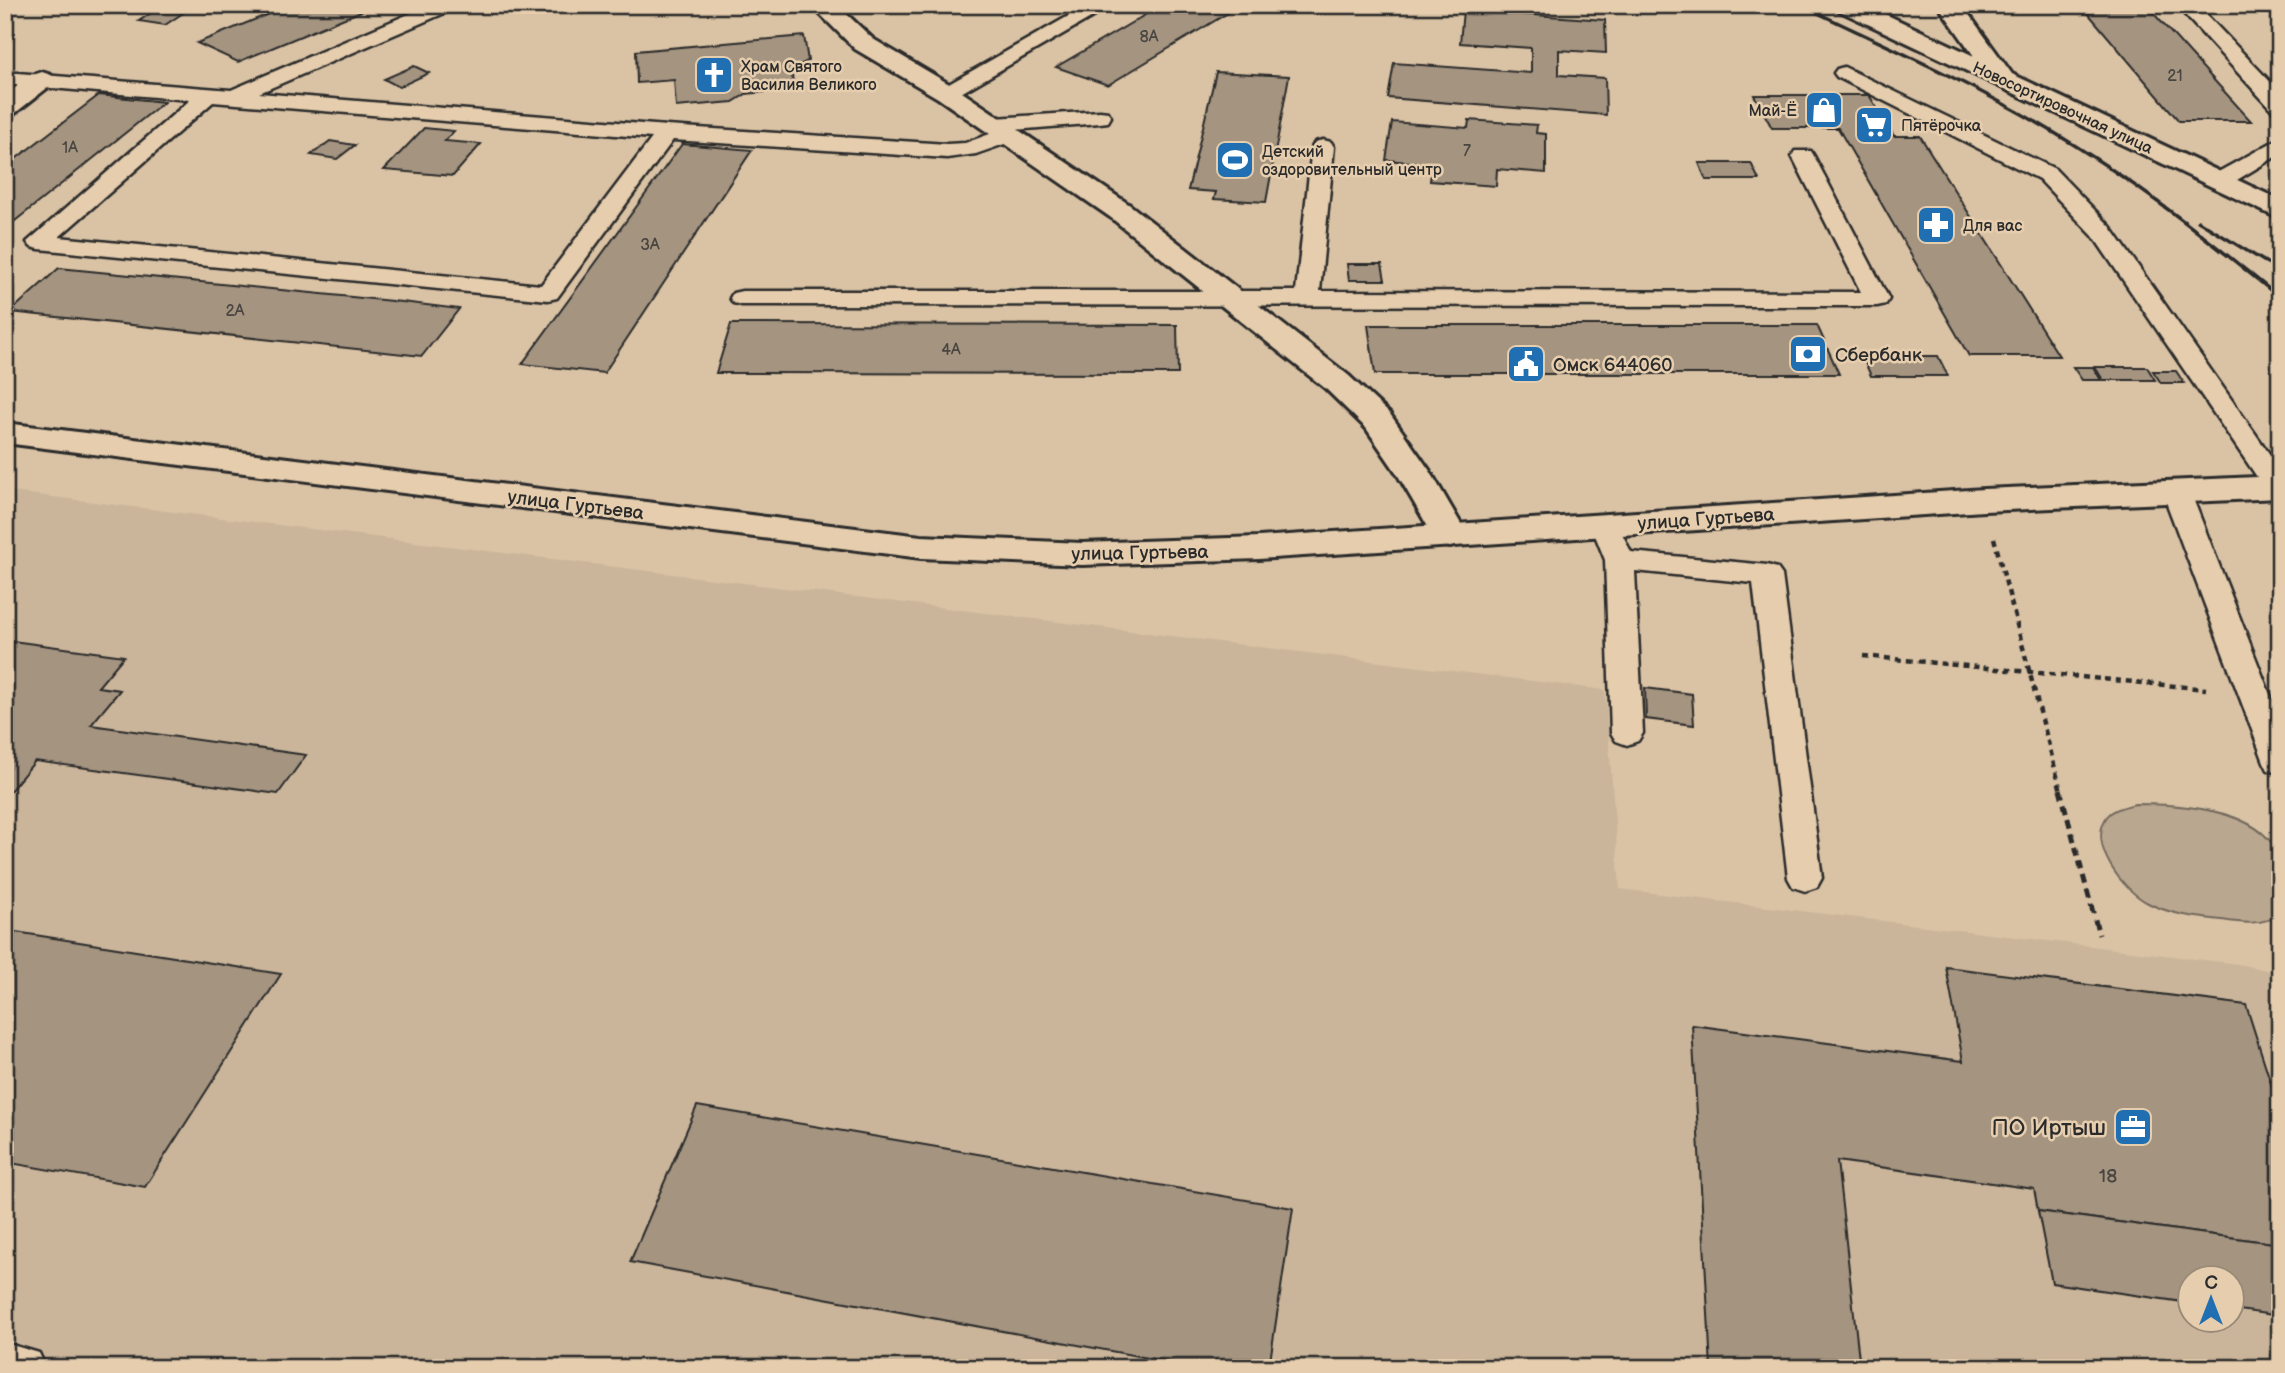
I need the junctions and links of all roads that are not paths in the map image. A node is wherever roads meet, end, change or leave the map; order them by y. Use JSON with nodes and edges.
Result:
{"nodes":[{"id":1,"x":447,"y":5,"type":"edge"},
{"id":2,"x":823,"y":5,"type":"edge"},
{"id":3,"x":1103,"y":5,"type":"edge"},
{"id":4,"x":1846,"y":5,"type":"edge"},
{"id":5,"x":1950,"y":5,"type":"edge"},
{"id":6,"x":2186,"y":5,"type":"edge"},
{"id":7,"x":1844,"y":73,"type":"dead end"},
{"id":8,"x":5,"y":78,"type":"edge"},
{"id":9,"x":2003,"y":79,"type":"junction"},
{"id":10,"x":41,"y":80,"type":"junction"},
{"id":11,"x":210,"y":93,"type":"junction"},
{"id":12,"x":947,"y":93,"type":"junction"},
{"id":13,"x":235,"y":95,"type":"junction"},
{"id":14,"x":2280,"y":105,"type":"edge"},
{"id":15,"x":5,"y":108,"type":"edge"},
{"id":16,"x":1100,"y":117,"type":"dead end"},
{"id":17,"x":1001,"y":130,"type":"junction"},
{"id":18,"x":667,"y":133,"type":"junction"},
{"id":19,"x":2280,"y":145,"type":"edge"},
{"id":20,"x":1323,"y":148,"type":"dead end"},
{"id":21,"x":1803,"y":156,"type":"dead end"},
{"id":22,"x":2219,"y":181,"type":"junction"},
{"id":23,"x":2280,"y":211,"type":"edge"},
{"id":24,"x":742,"y":298,"type":"dead end"},
{"id":25,"x":1235,"y":299,"type":"junction"},
{"id":26,"x":1307,"y":299,"type":"junction"},
{"id":27,"x":5,"y":433,"type":"edge"},
{"id":28,"x":2279,"y":487,"type":"edge"},
{"id":29,"x":2176,"y":491,"type":"junction"},
{"id":30,"x":1605,"y":525,"type":"junction"},
{"id":31,"x":1450,"y":536,"type":"junction"},
{"id":32,"x":1620,"y":560,"type":"junction"},
{"id":33,"x":1627,"y":733,"type":"dead end"},
{"id":34,"x":2280,"y":762,"type":"edge"},
{"id":35,"x":1805,"y":878,"type":"dead end"},
{"id":36,"x":5,"y":1364,"type":"edge"},
{"id":37,"x":24,"y":1368,"type":"edge"}],
"edges":[{"from":1,"to":13,"type":"lane"},
{"from":2,"to":12,"type":"street"},
{"from":3,"to":12,"type":"lane"},
{"from":4,"to":9,"type":"street","name":"Новосортировочная улица"},
{"from":5,"to":9,"type":"street"},
{"from":6,"to":14,"type":"lane"},
{"from":7,"to":28,"type":"lane"},
{"from":8,"to":10,"type":"lane"},
{"from":9,"to":22,"type":"street","name":"Новосортировочная улица"},
{"from":10,"to":11,"type":"lane"},
{"from":10,"to":15,"type":"street"},
{"from":11,"to":13,"type":"lane"},
{"from":11,"to":18,"type":"lane"},
{"from":12,"to":17,"type":"street"},
{"from":13,"to":18,"type":"lane"},
{"from":16,"to":17,"type":"lane"},
{"from":17,"to":18,"type":"lane"},
{"from":17,"to":25,"type":"street"},
{"from":19,"to":22,"type":"lane"},
{"from":20,"to":26,"type":"lane"},
{"from":21,"to":26,"type":"lane"},
{"from":22,"to":23,"type":"street","name":"Новосортировочная улица"},
{"from":24,"to":25,"type":"lane"},
{"from":25,"to":26,"type":"lane"},
{"from":25,"to":31,"type":"street"},
{"from":27,"to":31,"type":"street","name":"улица Гуртьева"},
{"from":28,"to":29,"type":"street","name":"улица Гуртьева"},
{"from":29,"to":30,"type":"street","name":"улица Гуртьева"},
{"from":29,"to":34,"type":"lane"},
{"from":30,"to":31,"type":"street","name":"улица Гуртьева"},
{"from":30,"to":32,"type":"lane"},
{"from":32,"to":33,"type":"lane"},
{"from":32,"to":35,"type":"lane"},
{"from":36,"to":37,"type":"lane"}]}
